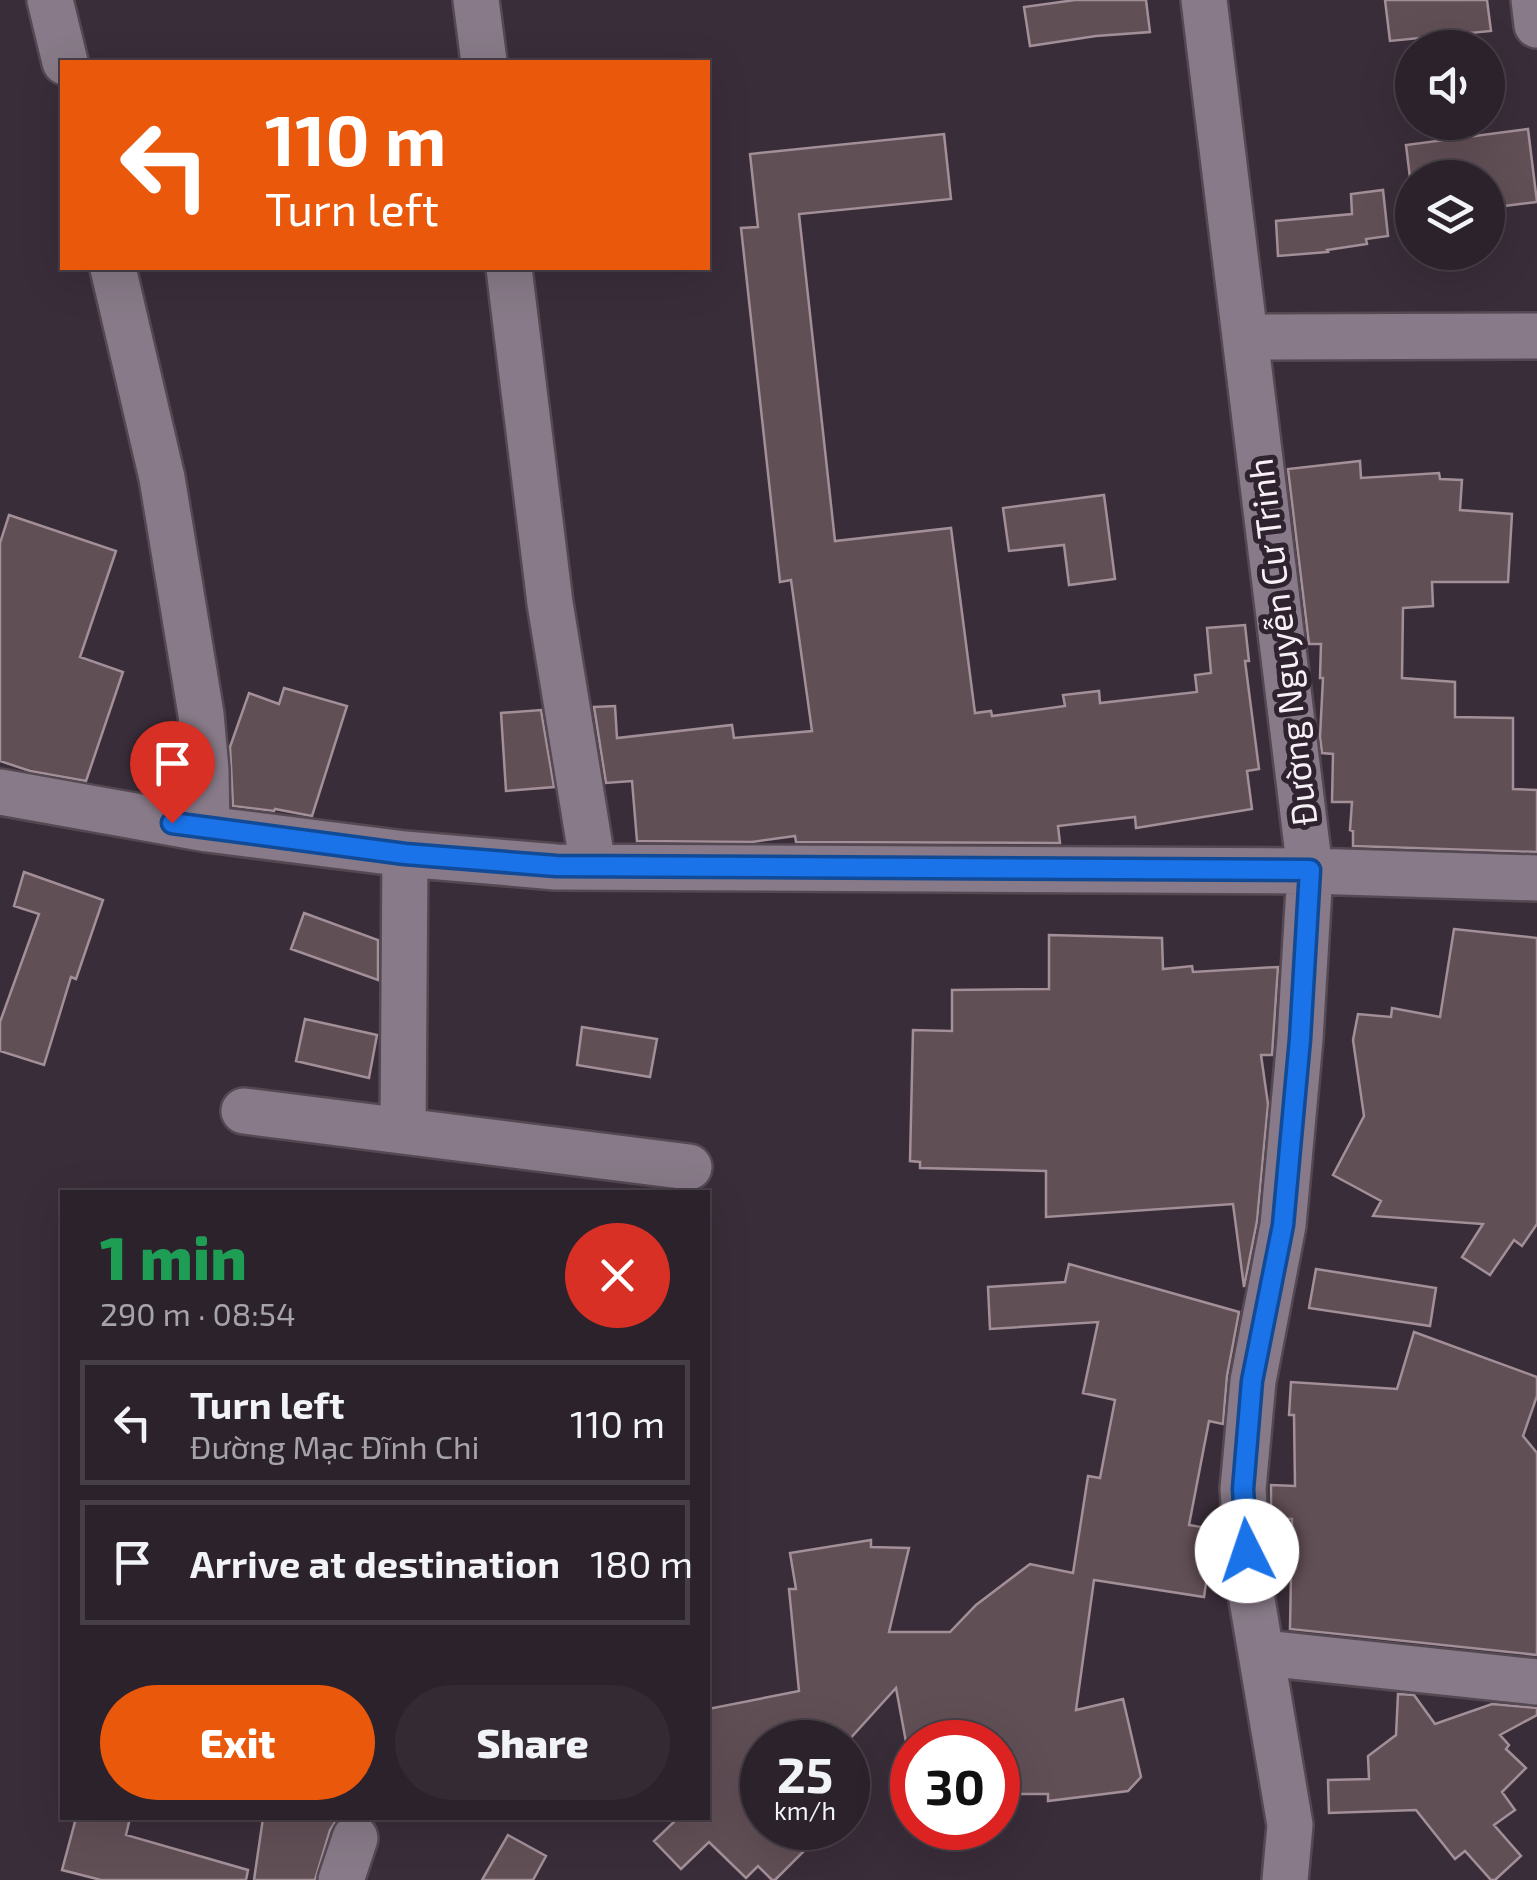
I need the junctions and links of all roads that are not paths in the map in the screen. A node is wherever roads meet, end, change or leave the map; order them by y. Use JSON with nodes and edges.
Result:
{"nodes":[{"id":1,"x":50,"y":0,"type":"edge"},
{"id":2,"x":476,"y":0,"type":"edge"},
{"id":3,"x":1204,"y":0,"type":"edge"},
{"id":4,"x":1534,"y":0,"type":"edge"},
{"id":5,"x":1537,"y":25,"type":"edge"},
{"id":6,"x":64,"y":60,"type":"edge"},
{"id":7,"x":484,"y":60,"type":"edge"},
{"id":8,"x":113,"y":270,"type":"edge"},
{"id":9,"x":509,"y":270,"type":"edge"},
{"id":10,"x":1537,"y":336,"type":"edge"},
{"id":11,"x":1246,"y":337,"type":"junction"},
{"id":12,"x":0,"y":792,"type":"edge"},
{"id":13,"x":207,"y":830,"type":"junction"},
{"id":14,"x":405,"y":854,"type":"junction"},
{"id":15,"x":593,"y":866,"type":"junction"},
{"id":16,"x":1310,"y":870,"type":"junction"},
{"id":17,"x":1537,"y":878,"type":"edge"},
{"id":18,"x":244,"y":1111,"type":"dead end"},
{"id":19,"x":403,"y":1131,"type":"junction"},
{"id":20,"x":689,"y":1166,"type":"dead end"},
{"id":21,"x":1263,"y":1653,"type":"junction"},
{"id":22,"x":1537,"y":1682,"type":"edge"},
{"id":23,"x":355,"y":1838,"type":"dead end"},
{"id":24,"x":341,"y":1880,"type":"edge"},
{"id":25,"x":1285,"y":1880,"type":"edge"}],
"edges":[{"from":1,"to":6,"type":"street"},
{"from":2,"to":7,"type":"street"},
{"from":3,"to":11,"type":"street","name":"Đường Nguyễn Cư Trinh"},
{"from":4,"to":5,"type":"street"},
{"from":8,"to":13,"type":"street"},
{"from":9,"to":15,"type":"street"},
{"from":10,"to":11,"type":"street"},
{"from":11,"to":16,"type":"street","name":"Đường Nguyễn Cư Trinh"},
{"from":12,"to":13,"type":"street"},
{"from":13,"to":14,"type":"street"},
{"from":14,"to":15,"type":"street"},
{"from":14,"to":19,"type":"street"},
{"from":15,"to":16,"type":"street"},
{"from":16,"to":17,"type":"street"},
{"from":16,"to":21,"type":"street","name":"Đường Nguyễn Cư Trinh"},
{"from":18,"to":19,"type":"street"},
{"from":19,"to":20,"type":"street"},
{"from":21,"to":22,"type":"street"},
{"from":21,"to":25,"type":"street","name":"Đường Nguyễn Cư Trinh"},
{"from":23,"to":24,"type":"street"}]}
